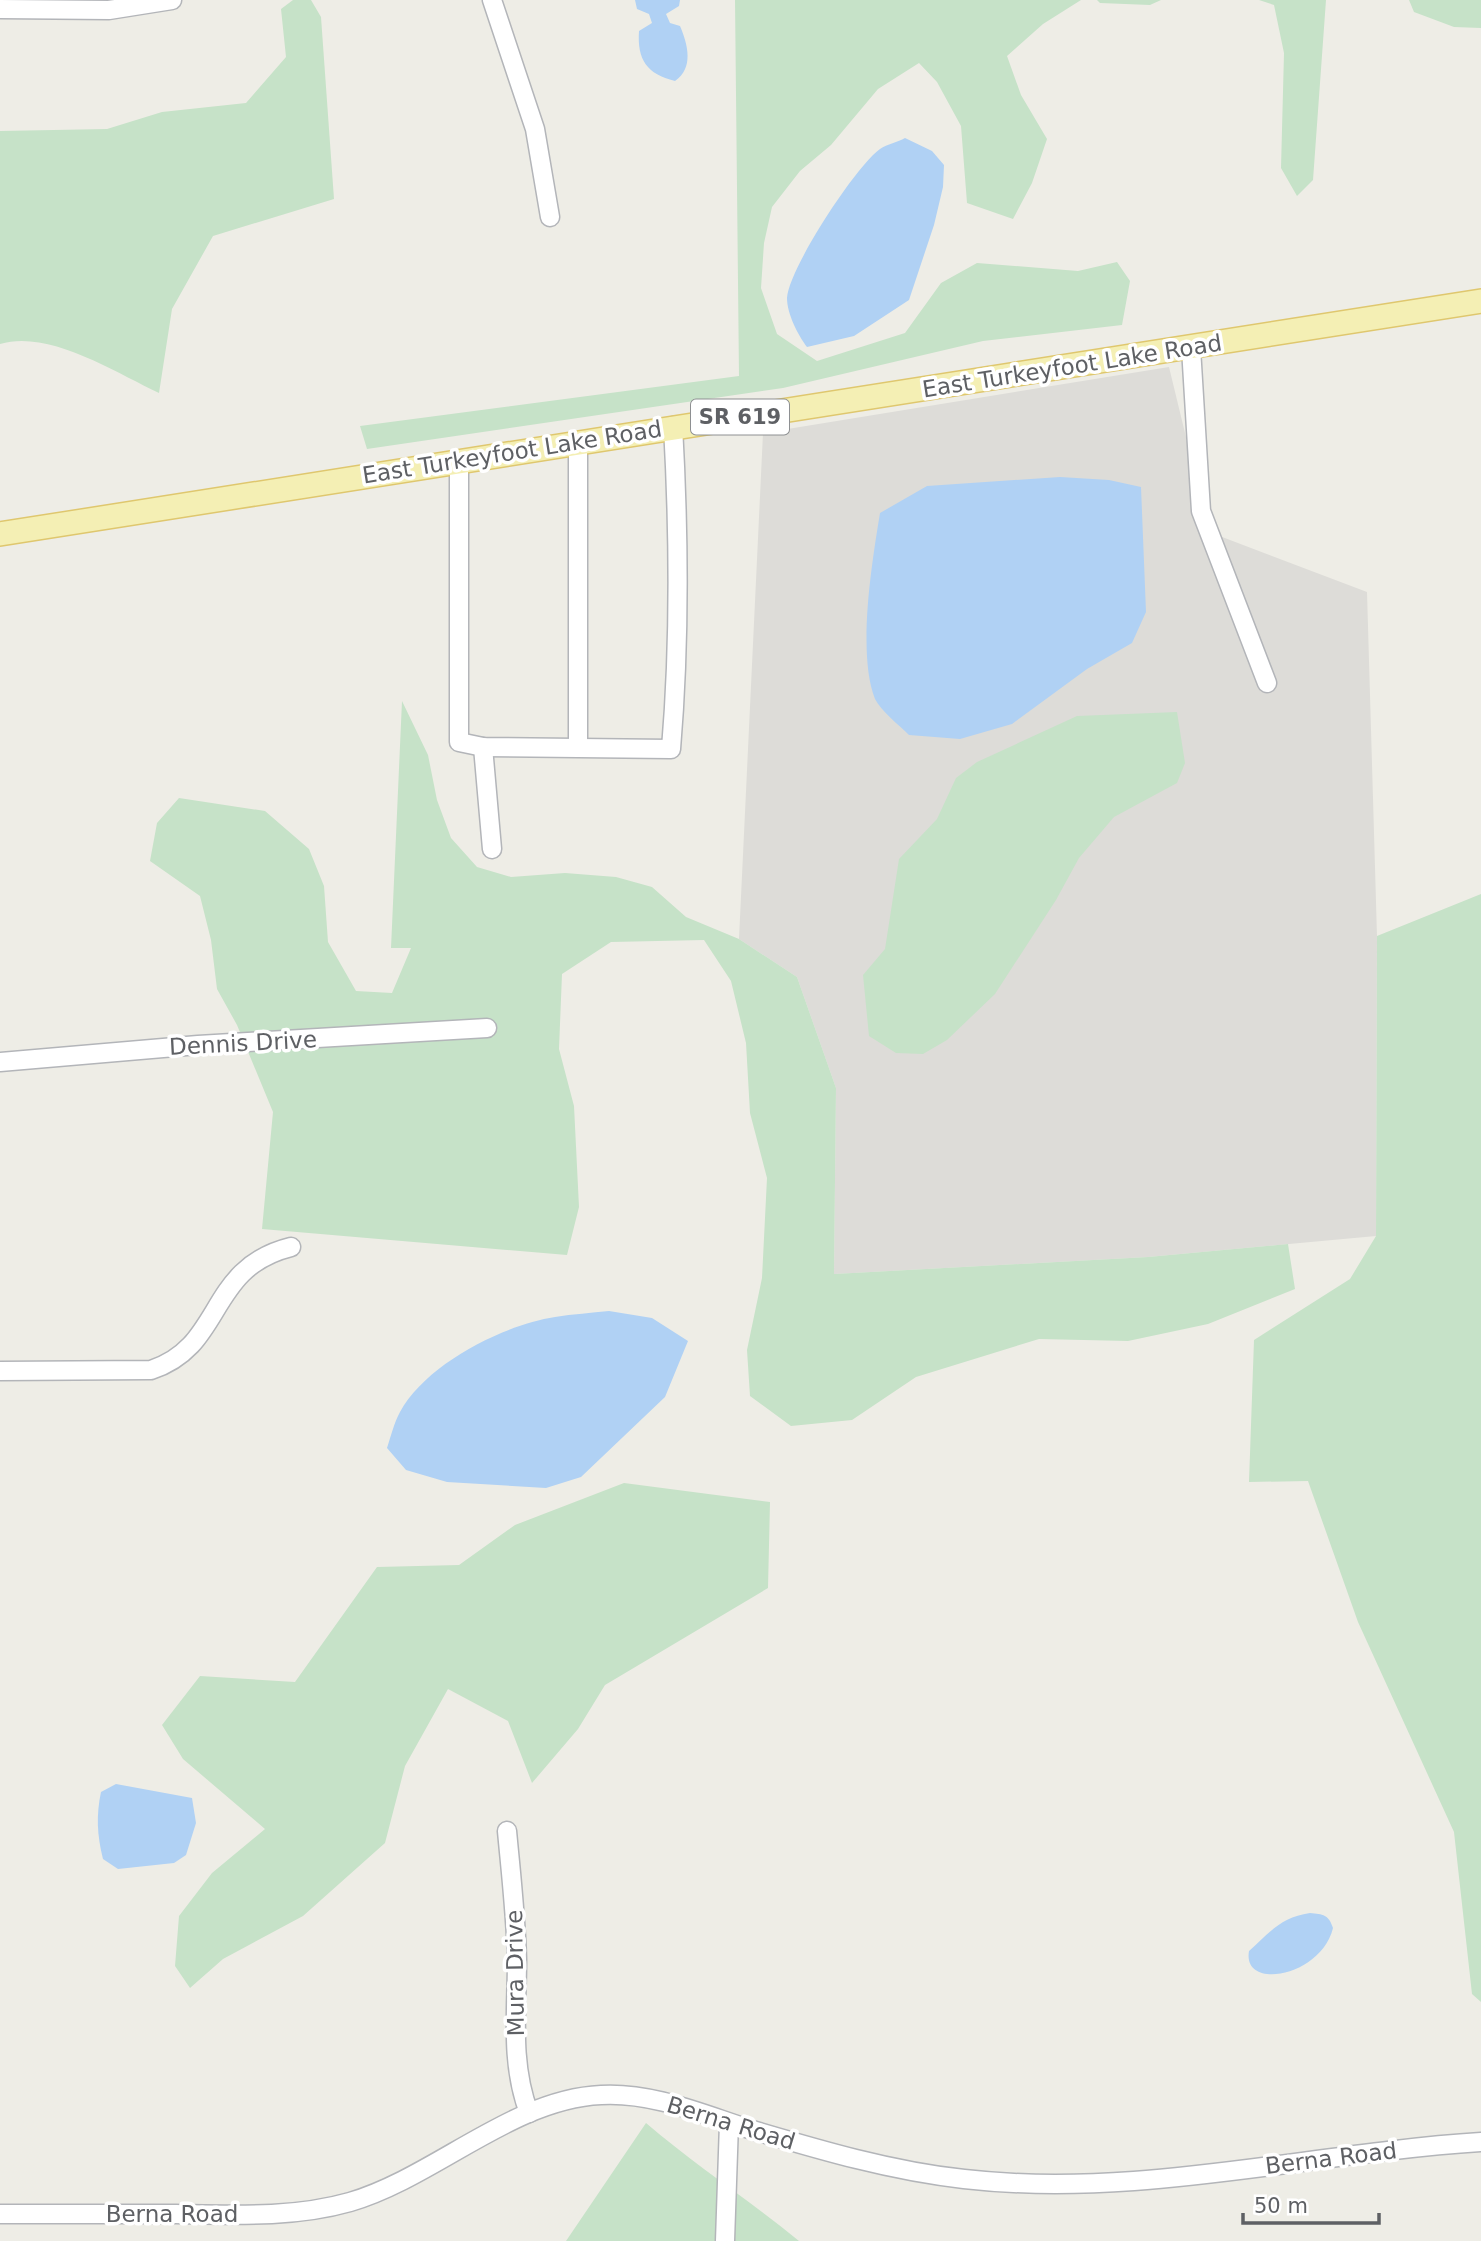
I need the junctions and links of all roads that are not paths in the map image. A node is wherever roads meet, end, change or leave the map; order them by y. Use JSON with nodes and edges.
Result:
{"nodes":[{"id":1,"x":172,"y":0,"type":"edge"},
{"id":2,"x":492,"y":0,"type":"edge"},
{"id":3,"x":0,"y":9,"type":"edge"},
{"id":4,"x":551,"y":217,"type":"dead end"},
{"id":5,"x":1481,"y":301,"type":"edge"},
{"id":6,"x":1191,"y":348,"type":"junction"},
{"id":7,"x":673,"y":426,"type":"junction"},
{"id":8,"x":578,"y":444,"type":"junction"},
{"id":9,"x":459,"y":461,"type":"junction"},
{"id":10,"x":0,"y":534,"type":"edge"},
{"id":11,"x":1267,"y":683,"type":"dead end"},
{"id":12,"x":483,"y":747,"type":"junction"},
{"id":13,"x":578,"y":747,"type":"junction"},
{"id":14,"x":492,"y":849,"type":"dead end"},
{"id":15,"x":487,"y":1028,"type":"dead end"},
{"id":16,"x":0,"y":1062,"type":"edge"},
{"id":17,"x":291,"y":1247,"type":"dead end"},
{"id":18,"x":0,"y":1371,"type":"edge"},
{"id":19,"x":507,"y":1831,"type":"dead end"},
{"id":20,"x":528,"y":2113,"type":"junction"},
{"id":21,"x":729,"y":2123,"type":"junction"},
{"id":22,"x":1481,"y":2142,"type":"edge"},
{"id":23,"x":0,"y":2214,"type":"edge"},
{"id":24,"x":725,"y":2241,"type":"edge"}],
"edges":[{"from":1,"to":3,"type":"street"},
{"from":2,"to":4,"type":"street"},
{"from":5,"to":6,"type":"main road","name":"East Turkeyfoot Lake Road","number":"SR 619"},
{"from":6,"to":7,"type":"main road","name":"East Turkeyfoot Lake Road","number":"SR 619"},
{"from":6,"to":11,"type":"street"},
{"from":7,"to":8,"type":"main road","name":"East Turkeyfoot Lake Road","number":"SR 619"},
{"from":7,"to":13,"type":"street"},
{"from":8,"to":9,"type":"main road","name":"East Turkeyfoot Lake Road","number":"SR 619"},
{"from":8,"to":13,"type":"street"},
{"from":9,"to":10,"type":"main road","name":"East Turkeyfoot Lake Road","number":"SR 619"},
{"from":9,"to":12,"type":"street"},
{"from":12,"to":13,"type":"street"},
{"from":12,"to":14,"type":"street"},
{"from":15,"to":16,"type":"street","name":"Dennis Drive"},
{"from":17,"to":18,"type":"street"},
{"from":19,"to":20,"type":"street","name":"Mura Drive"},
{"from":20,"to":21,"type":"street","name":"Berna Road"},
{"from":20,"to":23,"type":"street","name":"Berna Road"},
{"from":21,"to":22,"type":"street","name":"Berna Road"},
{"from":21,"to":24,"type":"street"}]}
